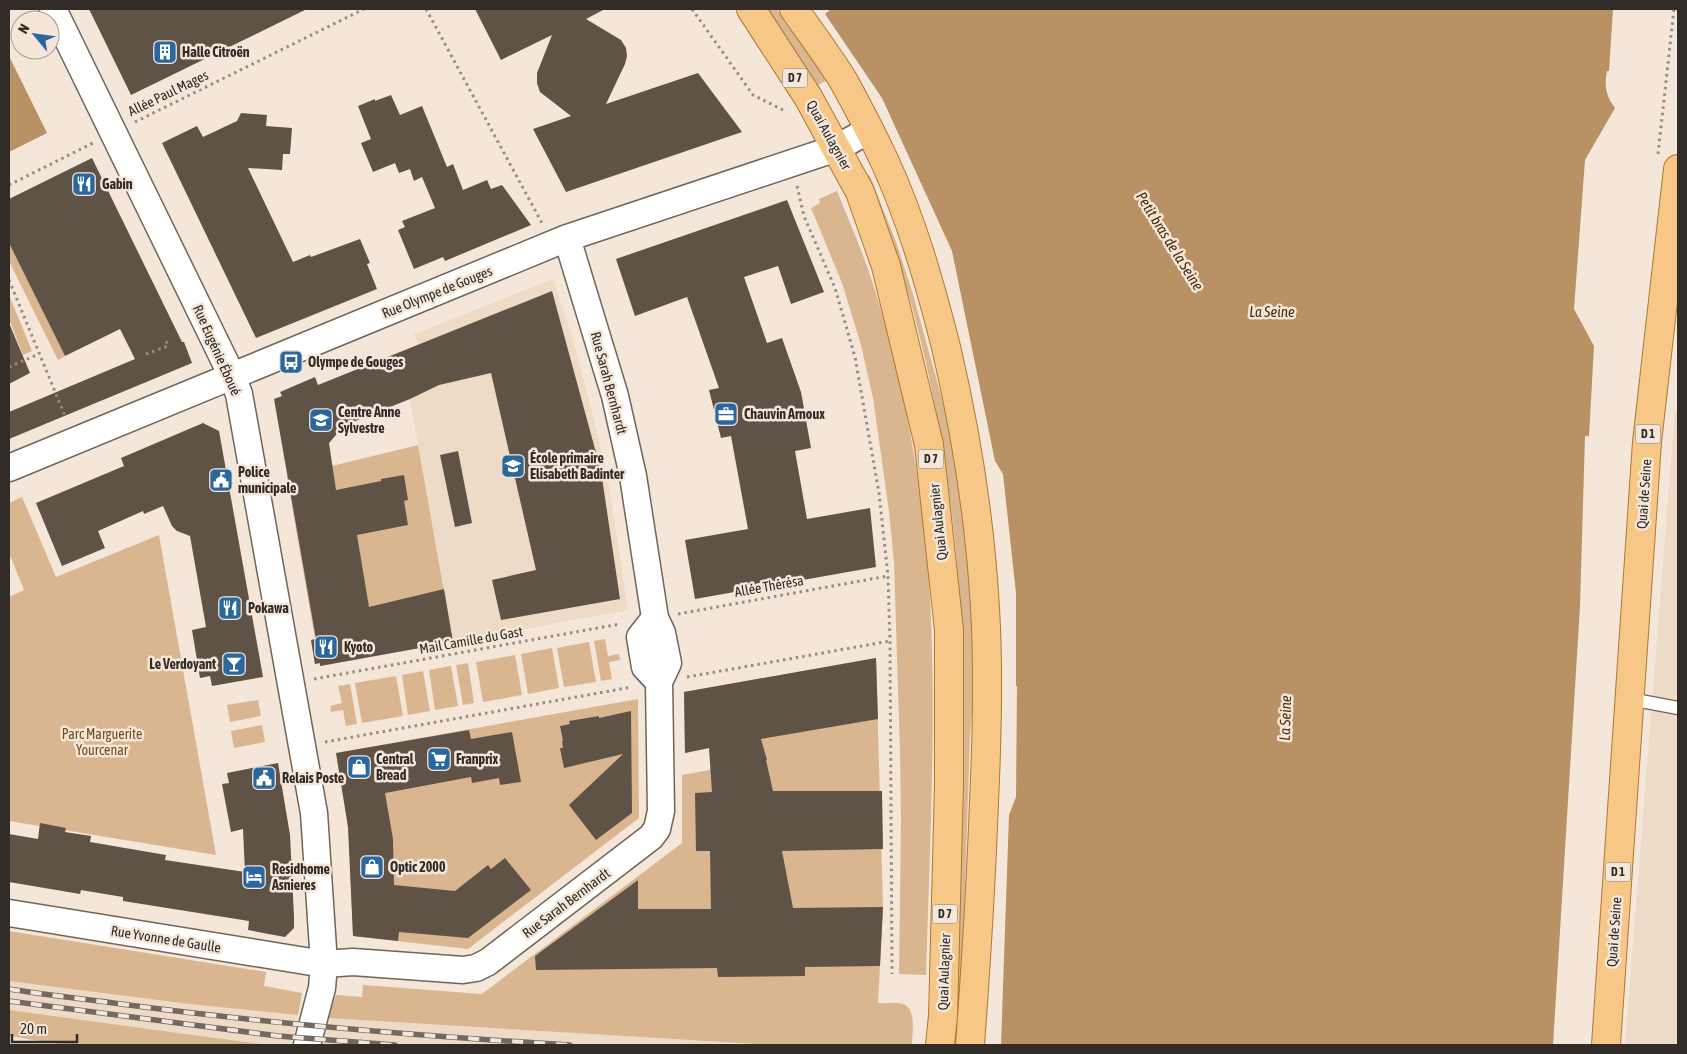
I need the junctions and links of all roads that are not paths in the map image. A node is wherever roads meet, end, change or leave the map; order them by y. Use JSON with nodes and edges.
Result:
{"nodes":[{"id":1,"x":53,"y":9,"type":"edge"},
{"id":2,"x":751,"y":9,"type":"edge"},
{"id":3,"x":794,"y":9,"type":"edge"},
{"id":4,"x":869,"y":130,"type":"junction"},
{"id":5,"x":837,"y":148,"type":"junction"},
{"id":6,"x":1678,"y":169,"type":"edge"},
{"id":7,"x":560,"y":241,"type":"junction"},
{"id":8,"x":1678,"y":295,"type":"edge"},
{"id":9,"x":232,"y":376,"type":"junction"},
{"id":10,"x":9,"y":468,"type":"edge"},
{"id":11,"x":1630,"y":699,"type":"junction"},
{"id":12,"x":1678,"y":708,"type":"edge"},
{"id":13,"x":9,"y":913,"type":"edge"},
{"id":14,"x":324,"y":964,"type":"junction"},
{"id":15,"x":307,"y":1045,"type":"edge"},
{"id":16,"x":940,"y":1045,"type":"edge"},
{"id":17,"x":970,"y":1045,"type":"edge"},
{"id":18,"x":1606,"y":1045,"type":"edge"}],
"edges":[{"from":1,"to":9,"type":"street","name":"Rue Eugénie Éboué"},
{"from":2,"to":5,"type":"main road","name":"Quai Aulagnier","number":"D 7"},
{"from":3,"to":4,"type":"main road"},
{"from":4,"to":5,"type":"street","name":"Rue Olympe de Gouges"},
{"from":4,"to":17,"type":"main road"},
{"from":5,"to":7,"type":"street","name":"Rue Olympe de Gouges"},
{"from":5,"to":16,"type":"main road","name":"Quai Aulagnier","number":"D 7"},
{"from":6,"to":11,"type":"main road","name":"Quai de Seine","number":"D 1"},
{"from":7,"to":9,"type":"street","name":"Rue Olympe de Gouges"},
{"from":7,"to":14,"type":"street","name":"Rue Sarah Bernhardt"},
{"from":8,"to":11,"type":"main road","name":"Quai de Seine","number":"D 1"},
{"from":9,"to":10,"type":"street","name":"Rue Olympe de Gouges"},
{"from":9,"to":14,"type":"street","name":"Rue Eugénie Éboué"},
{"from":11,"to":12,"type":"lane"},
{"from":11,"to":18,"type":"main road","name":"Quai de Seine","number":"D 1"},
{"from":13,"to":14,"type":"street","name":"Rue Yvonne de Gaulle"},
{"from":14,"to":15,"type":"street","name":"Rue Eugénie Éboué"}]}
